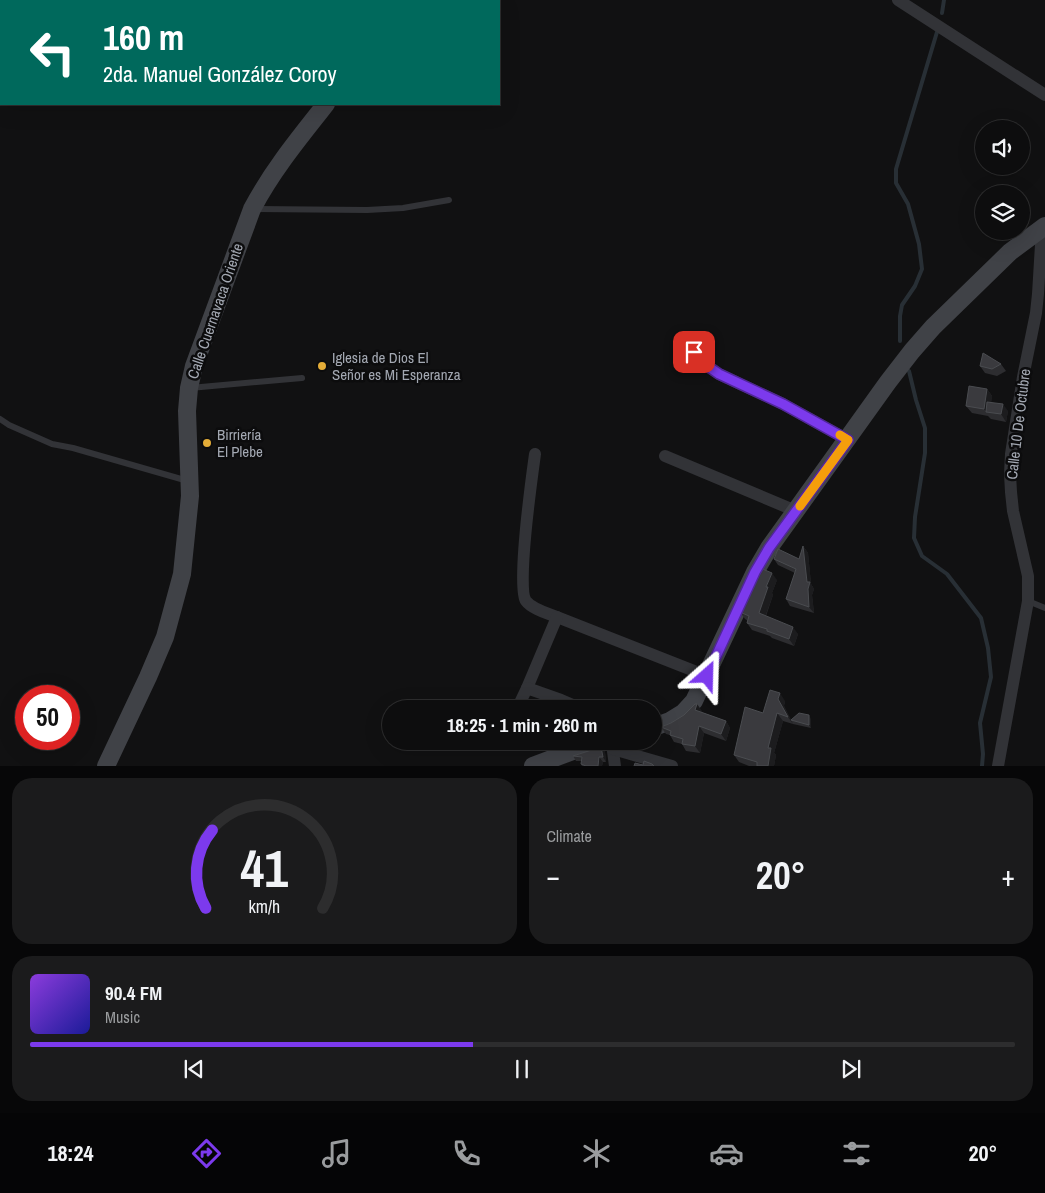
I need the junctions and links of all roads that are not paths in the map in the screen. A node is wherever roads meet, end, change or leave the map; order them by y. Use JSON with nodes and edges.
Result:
{"nodes":[{"id":1,"x":902,"y":3,"type":"edge"},
{"id":2,"x":1045,"y":95,"type":"edge"},
{"id":3,"x":325,"y":105,"type":"edge"},
{"id":4,"x":449,"y":200,"type":"dead end"},
{"id":5,"x":252,"y":209,"type":"junction"},
{"id":6,"x":1043,"y":227,"type":"edge"},
{"id":7,"x":694,"y":352,"type":"dead end"},
{"id":8,"x":302,"y":378,"type":"dead end"},
{"id":9,"x":189,"y":388,"type":"junction"},
{"id":10,"x":0,"y":419,"type":"edge"},
{"id":11,"x":848,"y":440,"type":"junction"},
{"id":12,"x":534,"y":454,"type":"dead end"},
{"id":13,"x":665,"y":456,"type":"dead end"},
{"id":14,"x":189,"y":482,"type":"junction"},
{"id":15,"x":796,"y":511,"type":"junction"},
{"id":16,"x":1028,"y":601,"type":"junction"},
{"id":17,"x":1045,"y":608,"type":"edge"},
{"id":18,"x":557,"y":617,"type":"junction"},
{"id":19,"x":707,"y":676,"type":"junction"},
{"id":20,"x":527,"y":688,"type":"junction"},
{"id":21,"x":521,"y":700,"type":"edge"},
{"id":22,"x":561,"y":700,"type":"edge"},
{"id":23,"x":662,"y":724,"type":"edge"},
{"id":24,"x":575,"y":750,"type":"edge"},
{"id":25,"x":611,"y":750,"type":"edge"},
{"id":26,"x":627,"y":750,"type":"edge"},
{"id":27,"x":106,"y":766,"type":"edge"},
{"id":28,"x":533,"y":766,"type":"edge"},
{"id":29,"x":615,"y":766,"type":"edge"},
{"id":30,"x":672,"y":766,"type":"edge"},
{"id":31,"x":998,"y":766,"type":"edge"}],
"edges":[{"from":1,"to":2,"type":"street"},
{"from":3,"to":5,"type":"main road","name":"Calle Cuernavaca Oriente"},
{"from":4,"to":5,"type":"lane"},
{"from":5,"to":9,"type":"main road","name":"Calle Cuernavaca Oriente"},
{"from":6,"to":11,"type":"main road"},
{"from":6,"to":16,"type":"street","name":"Calle 10 De Octubre"},
{"from":7,"to":11,"type":"street"},
{"from":8,"to":9,"type":"lane"},
{"from":9,"to":14,"type":"main road","name":"Calle Cuernavaca Oriente"},
{"from":10,"to":14,"type":"lane"},
{"from":11,"to":15,"type":"main road"},
{"from":12,"to":18,"type":"street"},
{"from":13,"to":15,"type":"street"},
{"from":14,"to":27,"type":"main road","name":"Calle Cuernavaca Oriente"},
{"from":15,"to":19,"type":"main road"},
{"from":16,"to":17,"type":"lane"},
{"from":16,"to":31,"type":"street","name":"Calle 10 De Octubre"},
{"from":18,"to":19,"type":"street"},
{"from":18,"to":20,"type":"street"},
{"from":19,"to":23,"type":"main road"},
{"from":20,"to":21,"type":"street"},
{"from":20,"to":22,"type":"street"},
{"from":24,"to":28,"type":"main road"},
{"from":25,"to":29,"type":"street"},
{"from":26,"to":30,"type":"street"}]}
